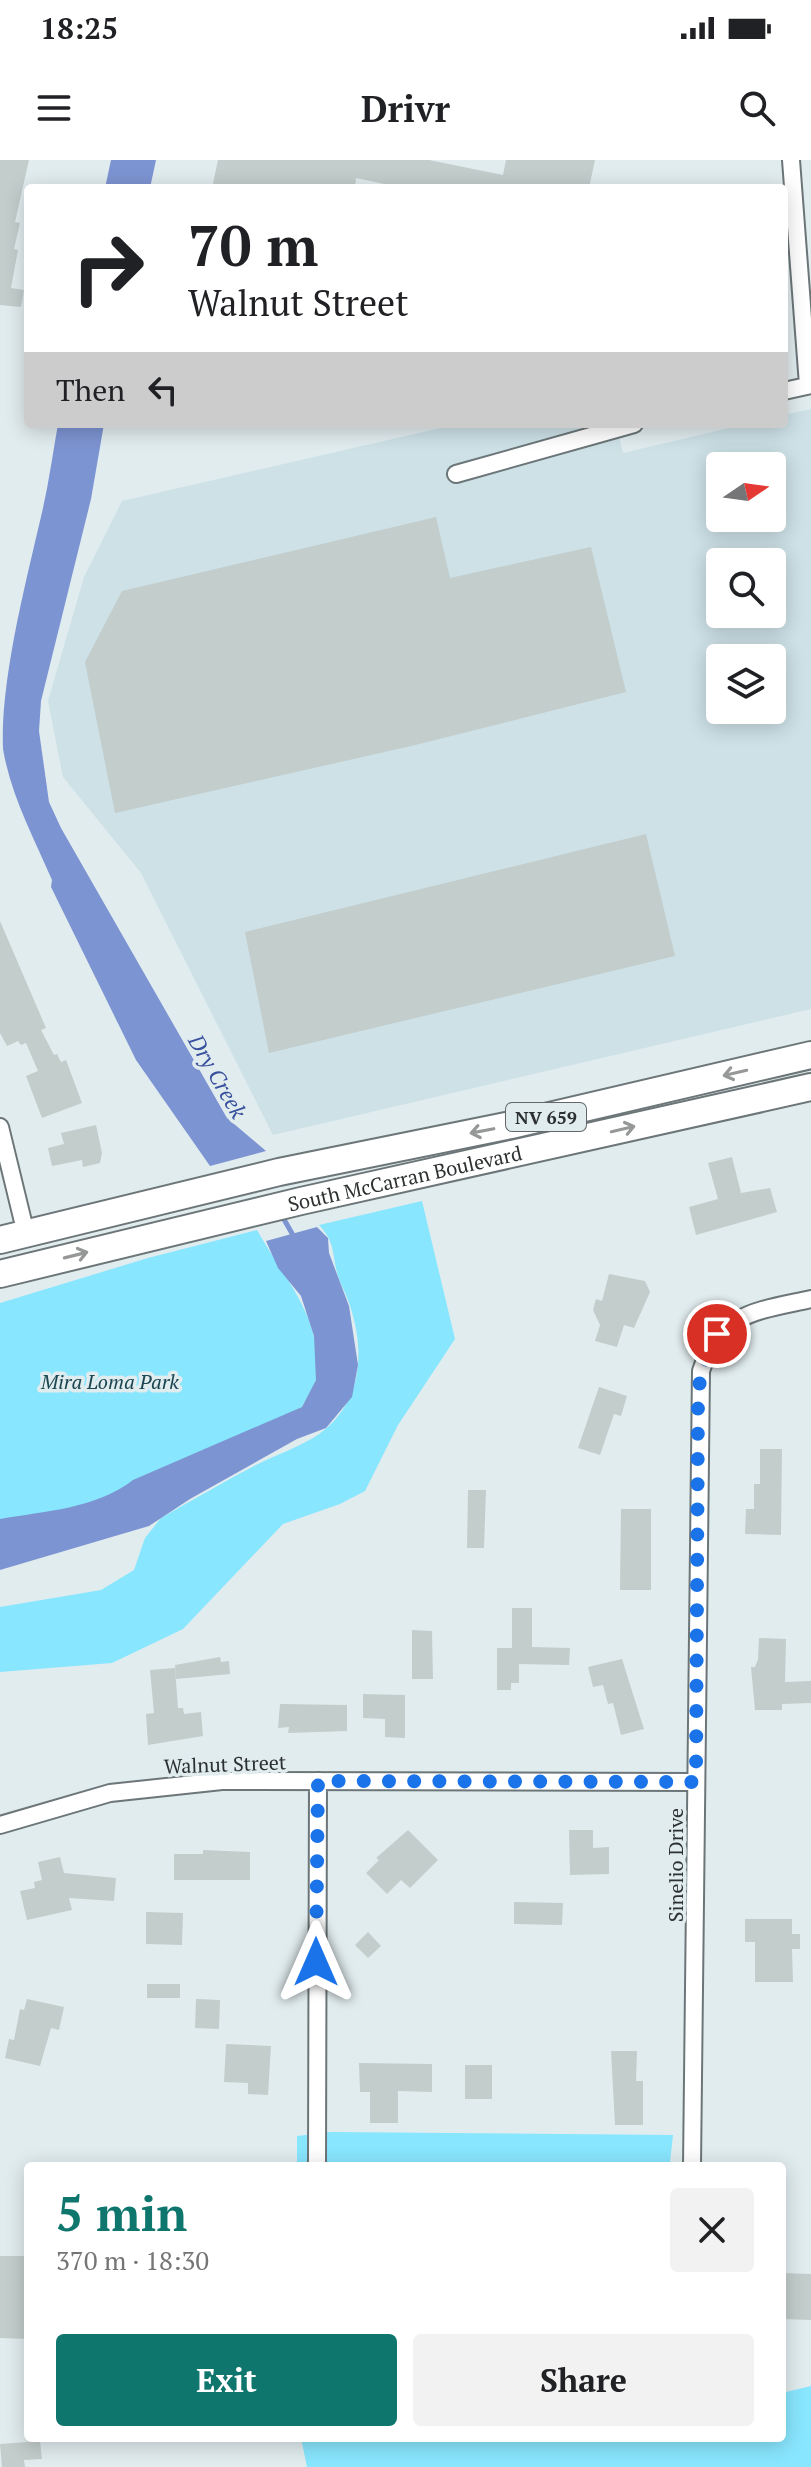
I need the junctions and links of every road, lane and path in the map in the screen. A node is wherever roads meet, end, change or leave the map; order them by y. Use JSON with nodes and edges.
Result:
{"nodes":[{"id":1,"x":791,"y":160,"type":"edge"},
{"id":2,"x":810,"y":385,"type":"edge"},
{"id":3,"x":788,"y":390,"type":"edge"},
{"id":4,"x":620,"y":428,"type":"edge"},
{"id":5,"x":456,"y":474,"type":"dead end"},
{"id":6,"x":811,"y":1055,"type":"edge"},
{"id":7,"x":811,"y":1087,"type":"edge"},
{"id":8,"x":0,"y":1127,"type":"edge"},
{"id":9,"x":26,"y":1234,"type":"junction"},
{"id":10,"x":0,"y":1240,"type":"edge"},
{"id":11,"x":0,"y":1274,"type":"edge"},
{"id":12,"x":811,"y":1299,"type":"edge"},
{"id":13,"x":318,"y":1781,"type":"junction"},
{"id":14,"x":696,"y":1782,"type":"junction"},
{"id":15,"x":0,"y":1825,"type":"edge"},
{"id":16,"x":317,"y":2162,"type":"edge"},
{"id":17,"x":692,"y":2162,"type":"edge"}],
"edges":[{"from":1,"to":2,"type":"street"},
{"from":2,"to":3,"type":"street"},
{"from":4,"to":5,"type":"street"},
{"from":6,"to":9,"type":"main road","name":"South McCarran Boulevard","number":"NV 659","one_way":true},
{"from":11,"to":7,"type":"main road","name":"South McCarran Boulevard","number":"NV 659","one_way":true},
{"from":8,"to":9,"type":"street"},
{"from":9,"to":10,"type":"main road","name":"South McCarran Boulevard","number":"NV 659"},
{"from":12,"to":14,"type":"street","name":"Sinelio Drive"},
{"from":13,"to":14,"type":"street","name":"Walnut Street"},
{"from":13,"to":15,"type":"street","name":"Walnut Street"},
{"from":13,"to":16,"type":"street"},
{"from":14,"to":17,"type":"street","name":"Sinelio Drive"}]}
